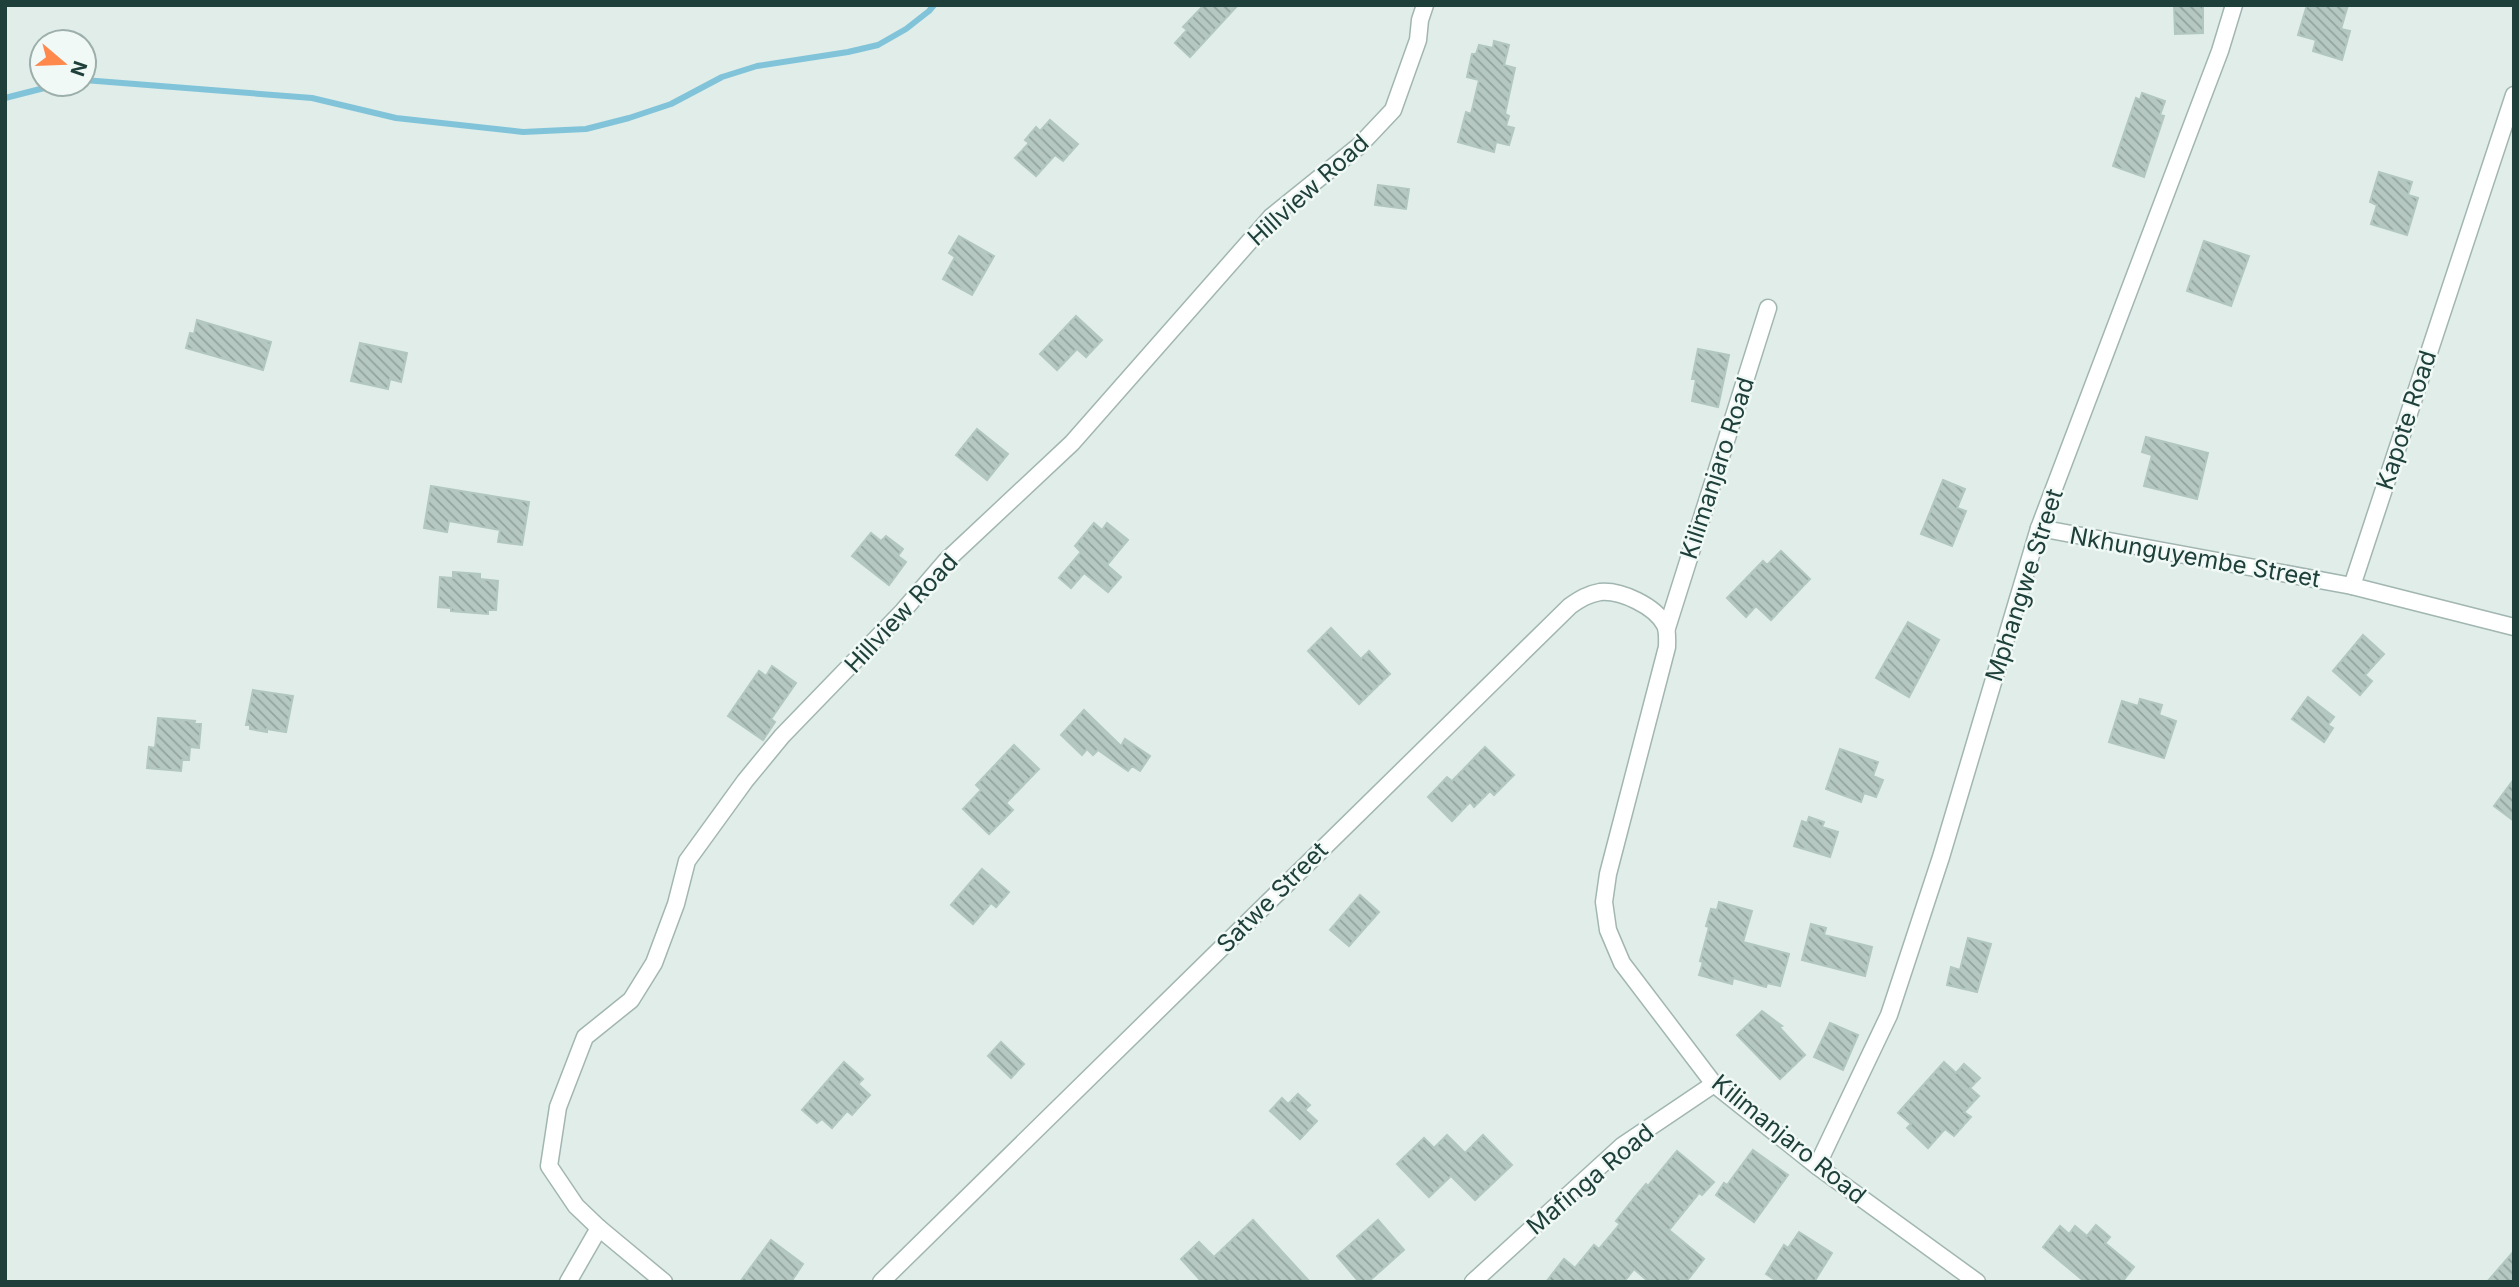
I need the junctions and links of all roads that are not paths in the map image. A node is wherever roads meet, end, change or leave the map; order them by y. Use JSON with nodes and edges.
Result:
{"nodes":[{"id":1,"x":1425,"y":5,"type":"edge"},
{"id":2,"x":2234,"y":5,"type":"edge"},
{"id":3,"x":2514,"y":95,"type":"edge"},
{"id":4,"x":1768,"y":307,"type":"dead end"},
{"id":5,"x":2039,"y":528,"type":"junction"},
{"id":6,"x":2352,"y":586,"type":"junction"},
{"id":7,"x":2514,"y":627,"type":"edge"},
{"id":8,"x":1667,"y":628,"type":"junction"},
{"id":9,"x":1714,"y":1084,"type":"junction"},
{"id":10,"x":1817,"y":1166,"type":"junction"},
{"id":11,"x":599,"y":1228,"type":"junction"},
{"id":12,"x":568,"y":1282,"type":"edge"},
{"id":13,"x":664,"y":1282,"type":"edge"},
{"id":14,"x":881,"y":1282,"type":"edge"},
{"id":15,"x":1473,"y":1282,"type":"edge"},
{"id":16,"x":1977,"y":1282,"type":"edge"}],
"edges":[{"from":1,"to":11,"type":"street","name":"Hillview Road"},
{"from":2,"to":5,"type":"street","name":"Mphangwe Street"},
{"from":3,"to":6,"type":"street","name":"Kapote Road"},
{"from":4,"to":8,"type":"street","name":"Kilimanjaro Road"},
{"from":5,"to":6,"type":"street","name":"Nkhunguyembe Street"},
{"from":5,"to":10,"type":"street","name":"Mphangwe Street"},
{"from":6,"to":7,"type":"street"},
{"from":8,"to":9,"type":"street","name":"Kilimanjaro Road"},
{"from":8,"to":14,"type":"street","name":"Satwe Street"},
{"from":9,"to":10,"type":"street","name":"Kilimanjaro Road"},
{"from":9,"to":15,"type":"street","name":"Mafinga Road"},
{"from":10,"to":16,"type":"street","name":"Kilimanjaro Road"},
{"from":11,"to":12,"type":"street"},
{"from":11,"to":13,"type":"street"}]}
